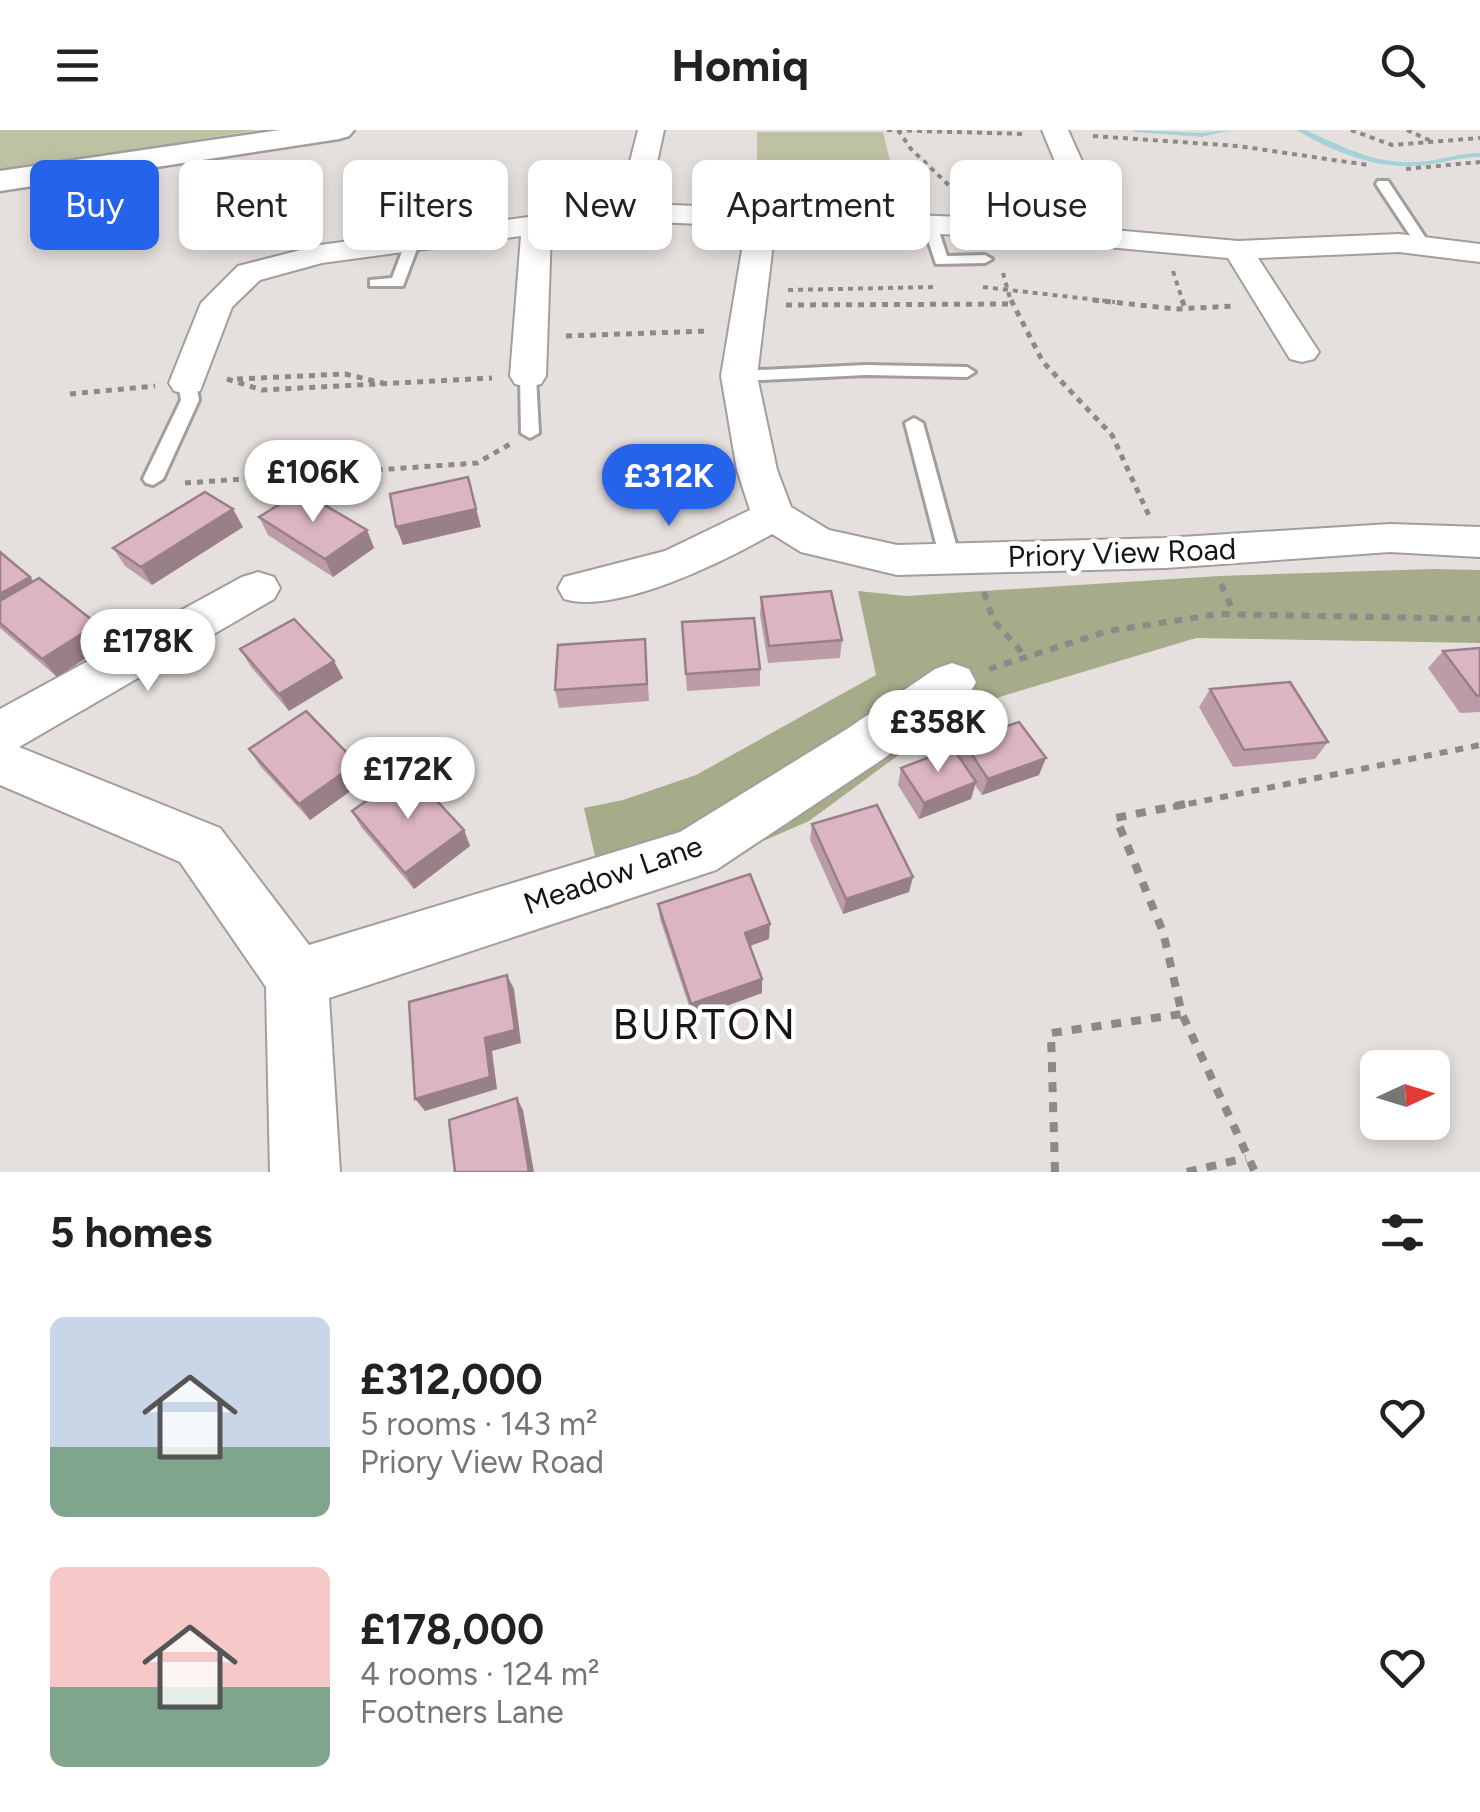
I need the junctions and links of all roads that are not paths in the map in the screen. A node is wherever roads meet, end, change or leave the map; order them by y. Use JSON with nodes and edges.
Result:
{"nodes":[{"id":1,"x":339,"y":130,"type":"edge"},
{"id":2,"x":651,"y":130,"type":"edge"},
{"id":3,"x":1056,"y":133,"type":"edge"},
{"id":4,"x":644,"y":160,"type":"edge"},
{"id":5,"x":1068,"y":160,"type":"edge"},
{"id":6,"x":0,"y":181,"type":"edge"},
{"id":7,"x":1383,"y":184,"type":"dead end"},
{"id":8,"x":930,"y":225,"type":"joint"},
{"id":9,"x":950,"y":226,"type":"edge"},
{"id":10,"x":1122,"y":241,"type":"edge"},
{"id":11,"x":1424,"y":246,"type":"junction"},
{"id":12,"x":348,"y":250,"type":"edge"},
{"id":13,"x":409,"y":250,"type":"edge"},
{"id":14,"x":535,"y":250,"type":"edge"},
{"id":15,"x":758,"y":250,"type":"edge"},
{"id":16,"x":1238,"y":250,"type":"junction"},
{"id":17,"x":1480,"y":252,"type":"edge"},
{"id":18,"x":985,"y":259,"type":"dead end"},
{"id":19,"x":376,"y":283,"type":"dead end"},
{"id":20,"x":1302,"y":352,"type":"dead end"},
{"id":21,"x":967,"y":372,"type":"dead end"},
{"id":22,"x":528,"y":376,"type":"joint"},
{"id":23,"x":740,"y":376,"type":"junction"},
{"id":24,"x":187,"y":383,"type":"joint"},
{"id":25,"x":914,"y":423,"type":"dead end"},
{"id":26,"x":530,"y":433,"type":"road end"},
{"id":27,"x":152,"y":478,"type":"road end"},
{"id":28,"x":772,"y":515,"type":"junction"},
{"id":29,"x":1480,"y":542,"type":"edge"},
{"id":30,"x":962,"y":559,"type":"junction"},
{"id":31,"x":258,"y":588,"type":"dead end"},
{"id":32,"x":580,"y":588,"type":"dead end"},
{"id":33,"x":952,"y":682,"type":"dead end"},
{"id":34,"x":0,"y":733,"type":"edge"},
{"id":35,"x":0,"y":762,"type":"edge"},
{"id":36,"x":297,"y":979,"type":"junction"},
{"id":37,"x":305,"y":1172,"type":"edge"}],
"edges":[{"from":1,"to":6,"type":"main road"},
{"from":2,"to":4,"type":"street"},
{"from":3,"to":5,"type":"street"},
{"from":7,"to":11,"type":"lane"},
{"from":8,"to":9,"type":"street"},
{"from":8,"to":18,"type":"lane"},
{"from":10,"to":16,"type":"street"},
{"from":11,"to":16,"type":"street"},
{"from":11,"to":17,"type":"street"},
{"from":12,"to":24,"type":"street"},
{"from":13,"to":19,"type":"lane"},
{"from":14,"to":22,"type":"street"},
{"from":15,"to":23,"type":"street"},
{"from":16,"to":20,"type":"street"},
{"from":21,"to":23,"type":"lane"},
{"from":22,"to":26,"type":"lane"},
{"from":23,"to":28,"type":"street"},
{"from":24,"to":27,"type":"lane"},
{"from":25,"to":30,"type":"lane"},
{"from":28,"to":30,"type":"street","name":"Priory View Road"},
{"from":28,"to":32,"type":"street"},
{"from":29,"to":30,"type":"street","name":"Priory View Road"},
{"from":31,"to":34,"type":"street"},
{"from":33,"to":36,"type":"street","name":"Meadow Lane"},
{"from":35,"to":36,"type":"street"},
{"from":36,"to":37,"type":"street"}]}
